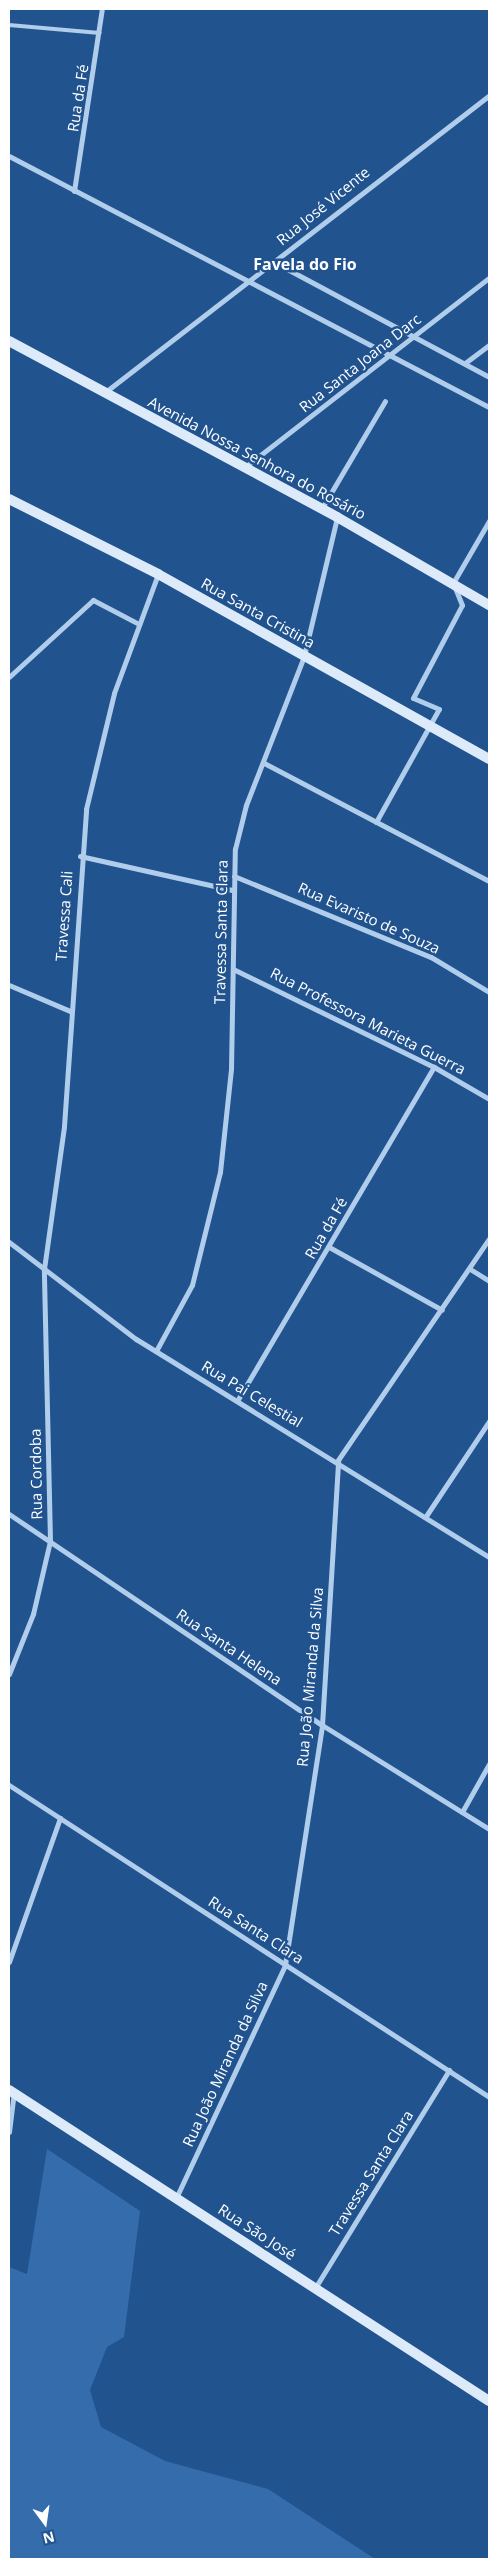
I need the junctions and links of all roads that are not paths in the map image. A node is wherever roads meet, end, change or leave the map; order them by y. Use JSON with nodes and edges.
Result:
{"nodes":[{"id":1,"x":102,"y":9,"type":"edge"},
{"id":2,"x":9,"y":25,"type":"edge"},
{"id":3,"x":100,"y":33,"type":"junction"},
{"id":4,"x":489,"y":95,"type":"edge"},
{"id":5,"x":9,"y":156,"type":"edge"},
{"id":6,"x":74,"y":191,"type":"junction"},
{"id":7,"x":274,"y":262,"type":"junction"},
{"id":8,"x":489,"y":278,"type":"edge"},
{"id":9,"x":250,"y":281,"type":"junction"},
{"id":10,"x":415,"y":336,"type":"junction"},
{"id":11,"x":9,"y":341,"type":"edge"},
{"id":12,"x":489,"y":345,"type":"edge"},
{"id":13,"x":392,"y":355,"type":"junction"},
{"id":14,"x":465,"y":363,"type":"junction"},
{"id":15,"x":489,"y":377,"type":"edge"},
{"id":16,"x":104,"y":393,"type":"junction"},
{"id":17,"x":385,"y":401,"type":"dead end"},
{"id":18,"x":489,"y":407,"type":"edge"},
{"id":19,"x":245,"y":467,"type":"junction"},
{"id":20,"x":9,"y":499,"type":"edge"},
{"id":21,"x":322,"y":508,"type":"junction"},
{"id":22,"x":337,"y":517,"type":"junction"},
{"id":23,"x":489,"y":521,"type":"edge"},
{"id":24,"x":158,"y":574,"type":"junction"},
{"id":25,"x":453,"y":583,"type":"junction"},
{"id":26,"x":489,"y":604,"type":"edge"},
{"id":27,"x":139,"y":624,"type":"junction"},
{"id":28,"x":304,"y":656,"type":"junction"},
{"id":29,"x":9,"y":677,"type":"edge"},
{"id":30,"x":430,"y":726,"type":"junction"},
{"id":31,"x":489,"y":759,"type":"edge"},
{"id":32,"x":264,"y":763,"type":"junction"},
{"id":33,"x":376,"y":822,"type":"junction"},
{"id":34,"x":80,"y":856,"type":"junction"},
{"id":35,"x":234,"y":876,"type":"junction"},
{"id":36,"x":489,"y":881,"type":"edge"},
{"id":37,"x":232,"y":890,"type":"junction"},
{"id":38,"x":233,"y":969,"type":"junction"},
{"id":39,"x":9,"y":985,"type":"edge"},
{"id":40,"x":489,"y":992,"type":"edge"},
{"id":41,"x":70,"y":1011,"type":"junction"},
{"id":42,"x":434,"y":1067,"type":"junction"},
{"id":43,"x":489,"y":1099,"type":"edge"},
{"id":44,"x":489,"y":1239,"type":"edge"},
{"id":45,"x":9,"y":1242,"type":"edge"},
{"id":46,"x":330,"y":1248,"type":"junction"},
{"id":47,"x":44,"y":1268,"type":"junction"},
{"id":48,"x":470,"y":1269,"type":"junction"},
{"id":49,"x":489,"y":1282,"type":"edge"},
{"id":50,"x":442,"y":1310,"type":"junction"},
{"id":51,"x":156,"y":1351,"type":"junction"},
{"id":52,"x":237,"y":1401,"type":"junction"},
{"id":53,"x":489,"y":1421,"type":"edge"},
{"id":54,"x":338,"y":1460,"type":"junction"},
{"id":55,"x":9,"y":1514,"type":"edge"},
{"id":56,"x":426,"y":1516,"type":"junction"},
{"id":57,"x":50,"y":1540,"type":"junction"},
{"id":58,"x":489,"y":1557,"type":"edge"},
{"id":59,"x":9,"y":1674,"type":"edge"},
{"id":60,"x":322,"y":1725,"type":"junction"},
{"id":61,"x":489,"y":1764,"type":"edge"},
{"id":62,"x":9,"y":1784,"type":"edge"},
{"id":63,"x":462,"y":1812,"type":"junction"},
{"id":64,"x":60,"y":1818,"type":"junction"},
{"id":65,"x":489,"y":1829,"type":"edge"},
{"id":66,"x":9,"y":1962,"type":"edge"},
{"id":67,"x":285,"y":1964,"type":"junction"},
{"id":68,"x":449,"y":2070,"type":"junction"},
{"id":69,"x":12,"y":2092,"type":"edge"},
{"id":70,"x":489,"y":2097,"type":"edge"},
{"id":71,"x":9,"y":2132,"type":"edge"},
{"id":72,"x":176,"y":2198,"type":"junction"},
{"id":73,"x":315,"y":2288,"type":"junction"},
{"id":74,"x":489,"y":2400,"type":"edge"}],
"edges":[{"from":1,"to":3,"type":"street","name":"Rua da Fé"},
{"from":2,"to":3,"type":"lane"},
{"from":3,"to":6,"type":"street","name":"Rua da Fé"},
{"from":4,"to":7,"type":"street","name":"Rua José Vicente"},
{"from":5,"to":6,"type":"street"},
{"from":6,"to":9,"type":"street"},
{"from":7,"to":9,"type":"street","name":"Rua José Vicente"},
{"from":7,"to":10,"type":"street"},
{"from":8,"to":10,"type":"street","name":"Rua Santa Joana Darc"},
{"from":9,"to":13,"type":"street"},
{"from":9,"to":16,"type":"street","name":"Rua José Vicente"},
{"from":10,"to":13,"type":"street","name":"Rua Santa Joana Darc"},
{"from":10,"to":14,"type":"street"},
{"from":11,"to":16,"type":"main road","name":"Avenida Nossa Senhora do Rosário"},
{"from":12,"to":14,"type":"street"},
{"from":13,"to":18,"type":"street"},
{"from":13,"to":19,"type":"street","name":"Rua Santa Joana Darc"},
{"from":14,"to":15,"type":"street"},
{"from":16,"to":19,"type":"main road","name":"Avenida Nossa Senhora do Rosário"},
{"from":17,"to":21,"type":"street"},
{"from":19,"to":21,"type":"main road","name":"Avenida Nossa Senhora do Rosário"},
{"from":20,"to":24,"type":"main road","name":"Rua Santa Cristina"},
{"from":21,"to":22,"type":"main road","name":"Avenida Nossa Senhora do Rosário"},
{"from":22,"to":25,"type":"main road","name":"Avenida Nossa Senhora do Rosário"},
{"from":22,"to":28,"type":"street","name":"Travessa Santa Clara"},
{"from":23,"to":25,"type":"street"},
{"from":24,"to":27,"type":"street","name":"Travessa Cali"},
{"from":24,"to":28,"type":"main road","name":"Rua Santa Cristina"},
{"from":25,"to":26,"type":"main road","name":"Avenida Nossa Senhora do Rosário"},
{"from":25,"to":30,"type":"street"},
{"from":27,"to":29,"type":"street"},
{"from":27,"to":34,"type":"street","name":"Travessa Cali"},
{"from":28,"to":30,"type":"main road","name":"Rua Santa Cristina"},
{"from":28,"to":32,"type":"street","name":"Travessa Santa Clara"},
{"from":30,"to":31,"type":"main road","name":"Rua Santa Cristina"},
{"from":30,"to":33,"type":"street"},
{"from":32,"to":33,"type":"street"},
{"from":32,"to":35,"type":"street","name":"Travessa Santa Clara"},
{"from":33,"to":36,"type":"street"},
{"from":34,"to":37,"type":"street"},
{"from":34,"to":41,"type":"street","name":"Travessa Cali"},
{"from":35,"to":37,"type":"street","name":"Travessa Santa Clara"},
{"from":35,"to":40,"type":"street","name":"Rua Evaristo de Souza"},
{"from":37,"to":38,"type":"street","name":"Travessa Santa Clara"},
{"from":38,"to":42,"type":"street","name":"Rua Professora Marieta Guerra"},
{"from":38,"to":51,"type":"street","name":"Travessa Santa Clara"},
{"from":39,"to":41,"type":"street"},
{"from":41,"to":47,"type":"street","name":"Travessa Cali"},
{"from":42,"to":43,"type":"street","name":"Rua Professora Marieta Guerra"},
{"from":42,"to":46,"type":"street","name":"Rua da Fé"},
{"from":44,"to":48,"type":"street"},
{"from":45,"to":47,"type":"street","name":"Rua Pai Celestial"},
{"from":46,"to":50,"type":"street"},
{"from":46,"to":52,"type":"street","name":"Rua da Fé"},
{"from":47,"to":51,"type":"street","name":"Rua Pai Celestial"},
{"from":47,"to":57,"type":"street","name":"Rua Cordoba"},
{"from":48,"to":49,"type":"street"},
{"from":48,"to":50,"type":"street"},
{"from":50,"to":54,"type":"street"},
{"from":51,"to":52,"type":"street","name":"Rua Pai Celestial"},
{"from":52,"to":54,"type":"street","name":"Rua Pai Celestial"},
{"from":53,"to":56,"type":"street"},
{"from":54,"to":56,"type":"street","name":"Rua Pai Celestial"},
{"from":54,"to":60,"type":"street","name":"Rua João Miranda da Silva"},
{"from":55,"to":57,"type":"street","name":"Rua Santa Helena"},
{"from":56,"to":58,"type":"street","name":"Rua Pai Celestial"},
{"from":57,"to":59,"type":"street","name":"Rua Cordoba"},
{"from":57,"to":60,"type":"street","name":"Rua Santa Helena"},
{"from":60,"to":63,"type":"street","name":"Rua Santa Helena"},
{"from":60,"to":67,"type":"street","name":"Rua João Miranda da Silva"},
{"from":61,"to":63,"type":"street"},
{"from":62,"to":64,"type":"street","name":"Rua Santa Clara"},
{"from":63,"to":65,"type":"street","name":"Rua Santa Helena"},
{"from":64,"to":66,"type":"street"},
{"from":64,"to":67,"type":"street","name":"Rua Santa Clara"},
{"from":67,"to":68,"type":"street","name":"Rua Santa Clara"},
{"from":67,"to":72,"type":"street","name":"Rua João Miranda da Silva"},
{"from":68,"to":70,"type":"street","name":"Rua Santa Clara"},
{"from":68,"to":73,"type":"street","name":"Travessa Santa Clara"},
{"from":69,"to":71,"type":"street"},
{"from":69,"to":72,"type":"main road","name":"Rua São José"},
{"from":72,"to":73,"type":"main road","name":"Rua São José"},
{"from":73,"to":74,"type":"main road","name":"Rua São José"}]}
